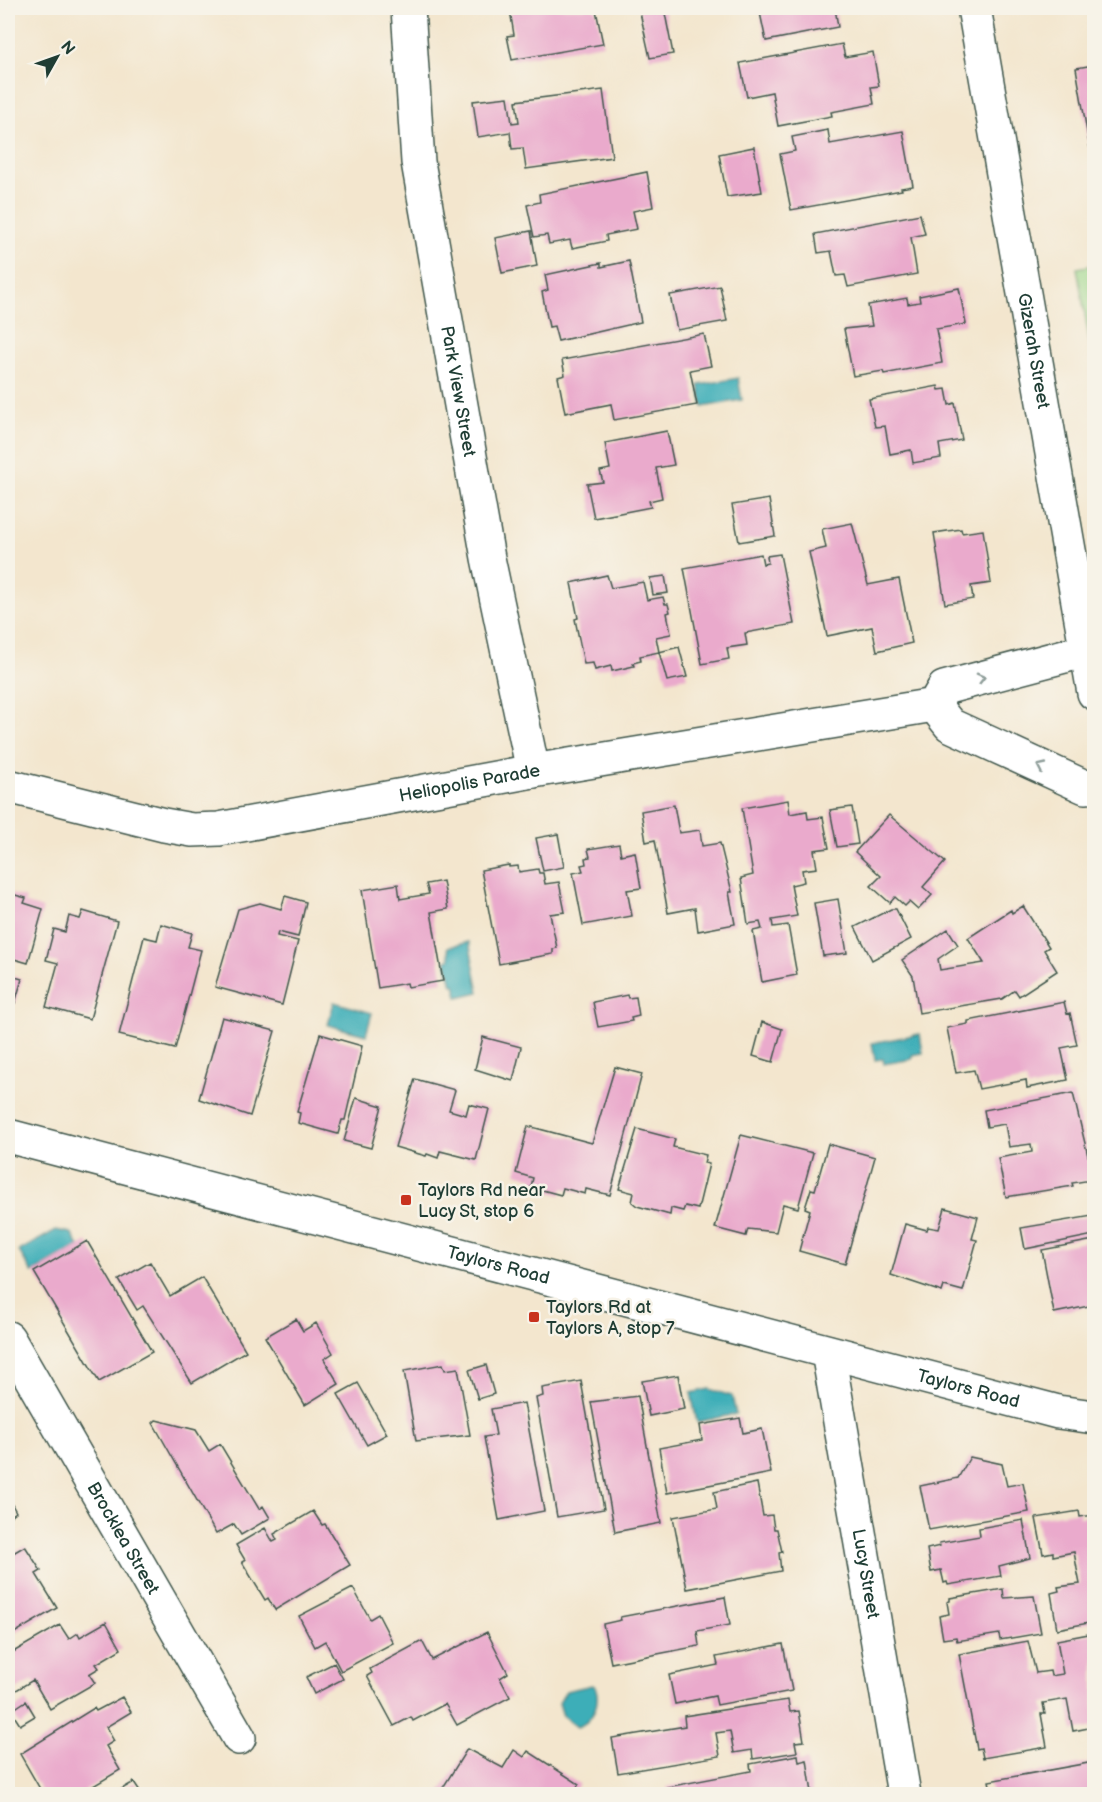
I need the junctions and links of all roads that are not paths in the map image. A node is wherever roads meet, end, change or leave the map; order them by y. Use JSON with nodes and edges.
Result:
{"nodes":[{"id":1,"x":408,"y":8,"type":"edge"},
{"id":2,"x":974,"y":8,"type":"edge"},
{"id":3,"x":1088,"y":650,"type":"junction"},
{"id":4,"x":1095,"y":693,"type":"edge"},
{"id":5,"x":934,"y":705,"type":"junction"},
{"id":6,"x":533,"y":771,"type":"junction"},
{"id":7,"x":8,"y":786,"type":"edge"},
{"id":8,"x":1095,"y":786,"type":"edge"},
{"id":9,"x":8,"y":1136,"type":"edge"},
{"id":10,"x":8,"y":1338,"type":"edge"},
{"id":11,"x":828,"y":1352,"type":"junction"},
{"id":12,"x":1095,"y":1417,"type":"edge"},
{"id":13,"x":238,"y":1738,"type":"dead end"},
{"id":14,"x":904,"y":1794,"type":"edge"}],
"edges":[{"from":1,"to":6,"type":"street","name":"Park View Street"},
{"from":2,"to":3,"type":"street","name":"Gizerah Street"},
{"from":3,"to":4,"type":"street","name":"Gizerah Street"},
{"from":5,"to":3,"type":"street","one_way":true},
{"from":5,"to":6,"type":"street","name":"Heliopolis Parade"},
{"from":8,"to":5,"type":"street","one_way":true},
{"from":6,"to":7,"type":"street","name":"Heliopolis Parade"},
{"from":9,"to":11,"type":"street","name":"Taylors Road"},
{"from":10,"to":13,"type":"street","name":"Brocklea Street"},
{"from":11,"to":12,"type":"street","name":"Taylors Road"},
{"from":11,"to":14,"type":"street","name":"Lucy Street"}]}
